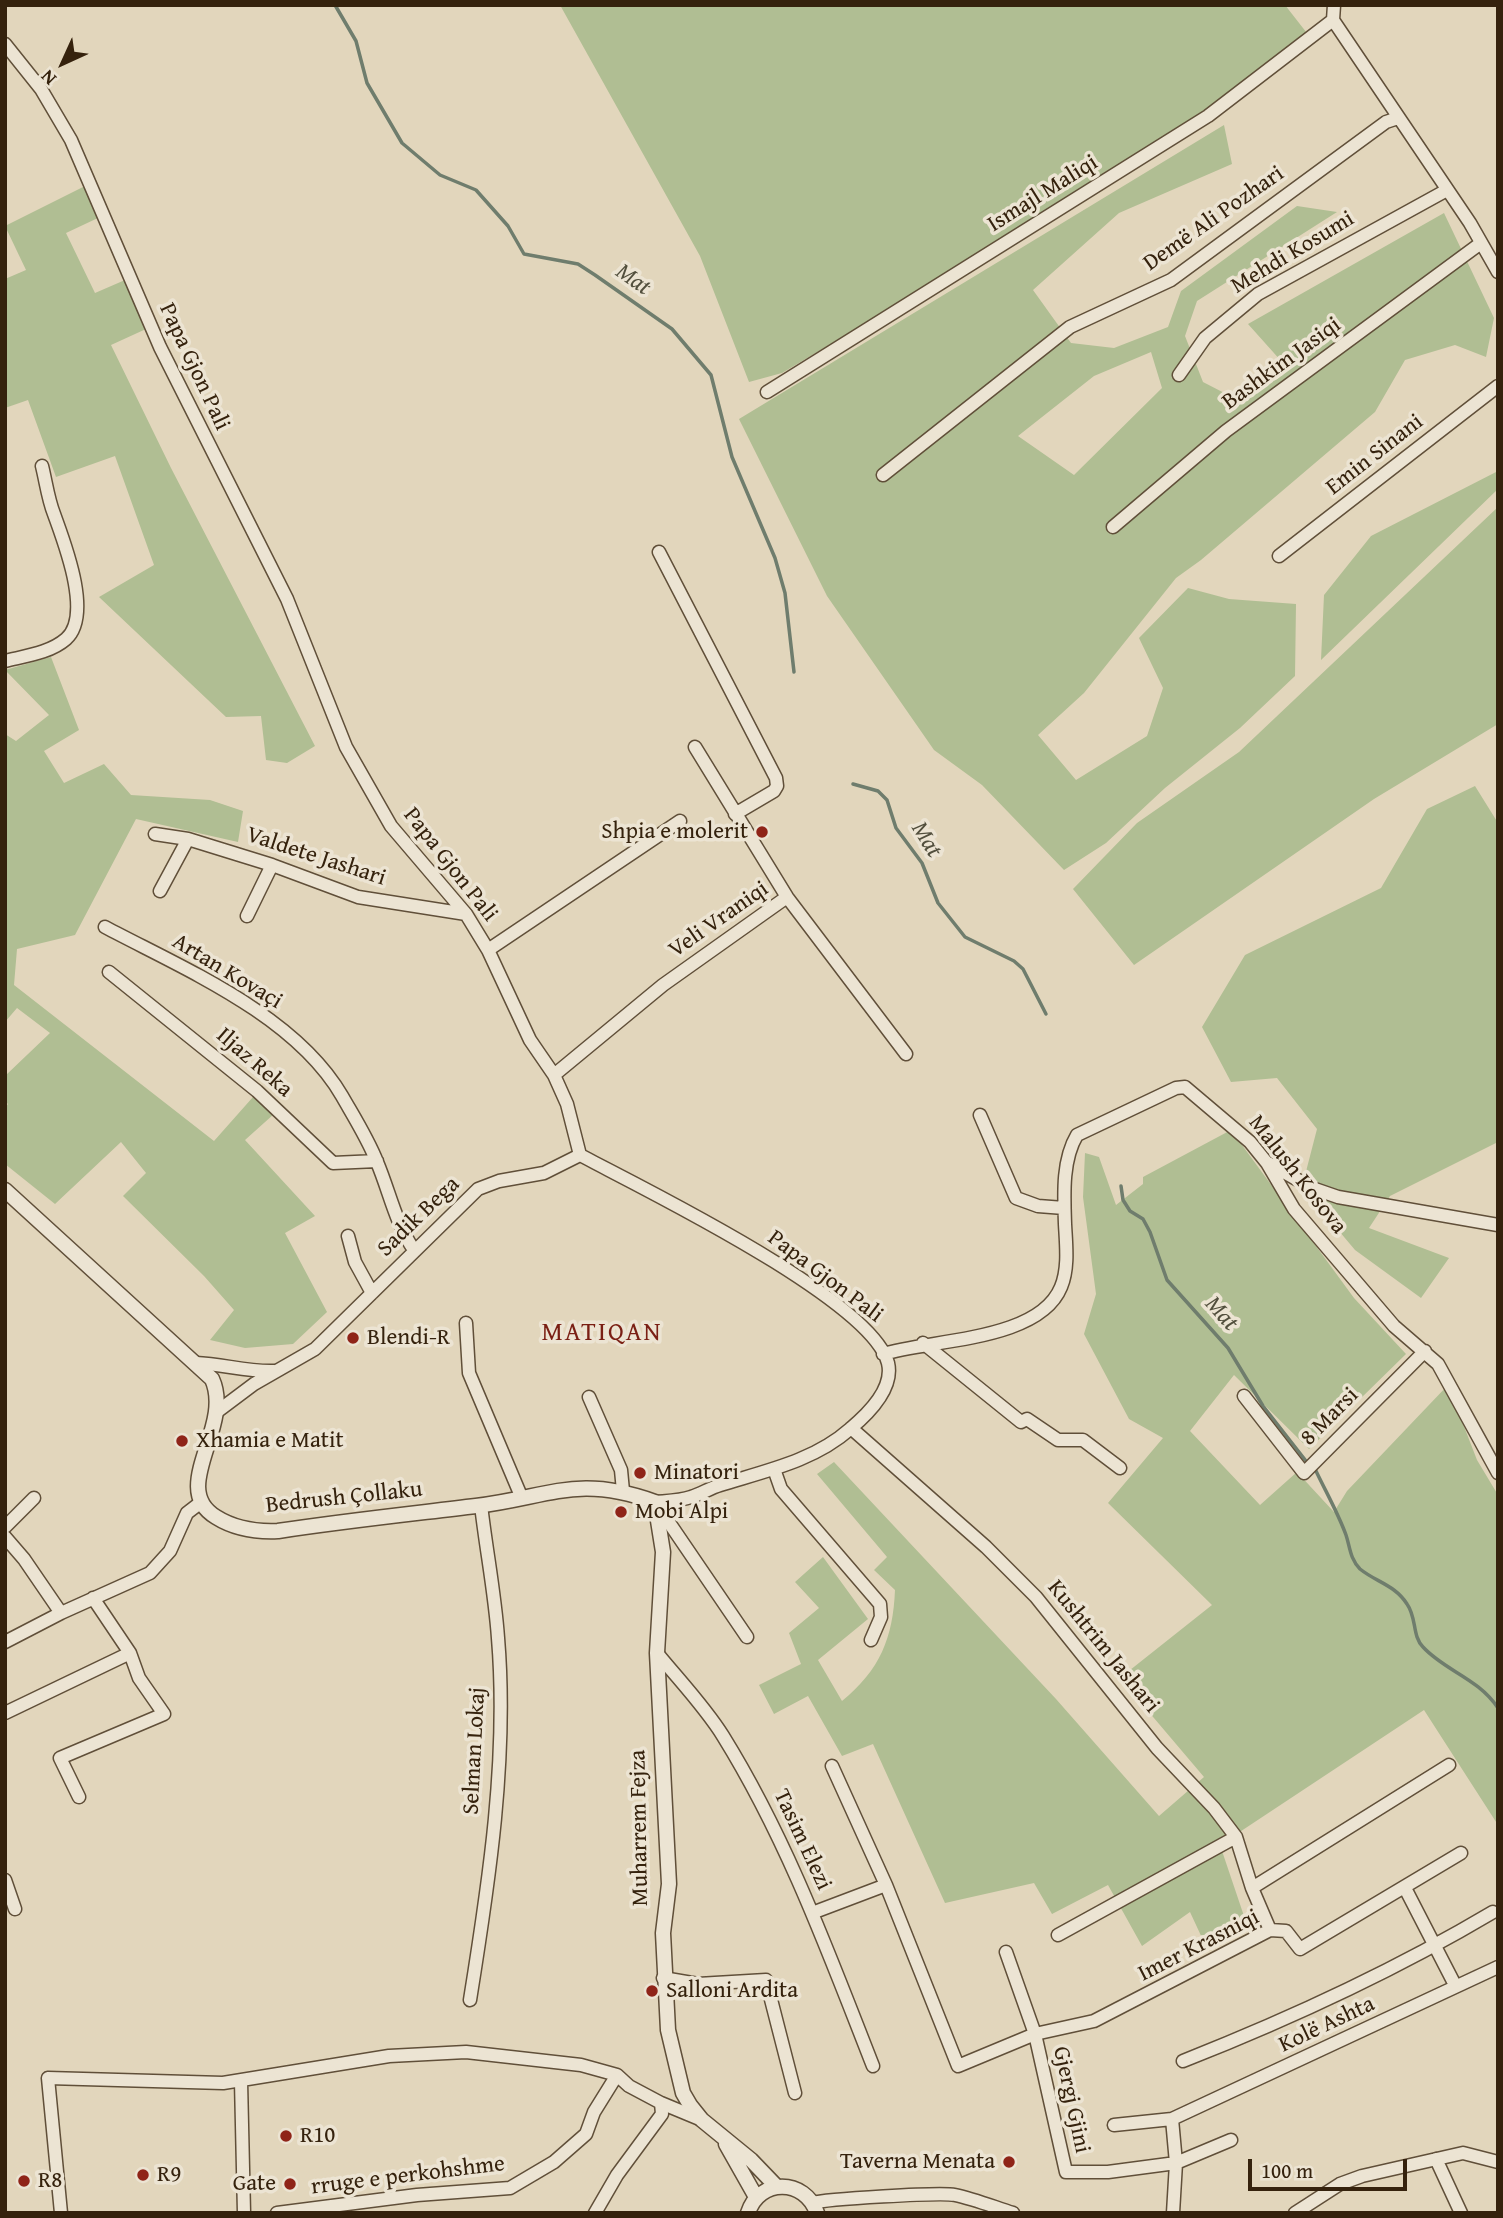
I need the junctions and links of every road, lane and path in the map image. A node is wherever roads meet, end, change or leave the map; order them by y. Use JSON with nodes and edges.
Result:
{"nodes":[{"id":1,"x":1334,"y":5,"type":"edge"},
{"id":2,"x":1333,"y":20,"type":"junction"},
{"id":3,"x":5,"y":44,"type":"edge"},
{"id":4,"x":1398,"y":118,"type":"junction"},
{"id":5,"x":1447,"y":190,"type":"junction"},
{"id":6,"x":1481,"y":243,"type":"junction"},
{"id":7,"x":1498,"y":272,"type":"edge"},
{"id":8,"x":1179,"y":375,"type":"dead end"},
{"id":9,"x":1498,"y":386,"type":"edge"},
{"id":10,"x":767,"y":392,"type":"dead end"},
{"id":11,"x":42,"y":466,"type":"dead end"},
{"id":12,"x":883,"y":475,"type":"dead end"},
{"id":13,"x":1113,"y":527,"type":"dead end"},
{"id":14,"x":659,"y":552,"type":"dead end"},
{"id":15,"x":1279,"y":556,"type":"dead end"},
{"id":16,"x":5,"y":662,"type":"edge"},
{"id":17,"x":695,"y":747,"type":"dead end"},
{"id":18,"x":735,"y":814,"type":"junction"},
{"id":19,"x":680,"y":821,"type":"dead end"},
{"id":20,"x":155,"y":834,"type":"dead end"},
{"id":21,"x":188,"y":839,"type":"junction"},
{"id":22,"x":272,"y":865,"type":"junction"},
{"id":23,"x":160,"y":891,"type":"dead end"},
{"id":24,"x":787,"y":897,"type":"junction"},
{"id":25,"x":466,"y":914,"type":"junction"},
{"id":26,"x":247,"y":916,"type":"dead end"},
{"id":27,"x":105,"y":927,"type":"dead end"},
{"id":28,"x":488,"y":950,"type":"junction"},
{"id":29,"x":109,"y":972,"type":"dead end"},
{"id":30,"x":906,"y":1054,"type":"dead end"},
{"id":31,"x":554,"y":1075,"type":"junction"},
{"id":32,"x":980,"y":1115,"type":"dead end"},
{"id":33,"x":580,"y":1155,"type":"junction"},
{"id":34,"x":377,"y":1161,"type":"junction"},
{"id":35,"x":1267,"y":1163,"type":"junction"},
{"id":36,"x":5,"y":1190,"type":"edge"},
{"id":37,"x":1064,"y":1208,"type":"junction"},
{"id":38,"x":1498,"y":1225,"type":"edge"},
{"id":39,"x":348,"y":1236,"type":"dead end"},
{"id":40,"x":414,"y":1250,"type":"junction"},
{"id":41,"x":372,"y":1293,"type":"junction"},
{"id":42,"x":466,"y":1323,"type":"dead end"},
{"id":43,"x":923,"y":1343,"type":"junction"},
{"id":44,"x":1425,"y":1351,"type":"junction"},
{"id":45,"x":883,"y":1354,"type":"junction"},
{"id":46,"x":196,"y":1363,"type":"junction"},
{"id":47,"x":275,"y":1371,"type":"junction"},
{"id":48,"x":1244,"y":1396,"type":"dead end"},
{"id":49,"x":589,"y":1397,"type":"dead end"},
{"id":50,"x":218,"y":1411,"type":"junction"},
{"id":51,"x":851,"y":1428,"type":"junction"},
{"id":52,"x":1121,"y":1468,"type":"dead end"},
{"id":53,"x":774,"y":1469,"type":"junction"},
{"id":54,"x":1498,"y":1473,"type":"edge"},
{"id":55,"x":623,"y":1491,"type":"junction"},
{"id":56,"x":521,"y":1496,"type":"junction"},
{"id":57,"x":34,"y":1498,"type":"dead end"},
{"id":58,"x":654,"y":1502,"type":"junction"},
{"id":59,"x":200,"y":1503,"type":"junction"},
{"id":60,"x":481,"y":1505,"type":"junction"},
{"id":61,"x":5,"y":1527,"type":"edge"},
{"id":62,"x":5,"y":1537,"type":"edge"},
{"id":63,"x":93,"y":1598,"type":"junction"},
{"id":64,"x":61,"y":1613,"type":"junction"},
{"id":65,"x":747,"y":1637,"type":"dead end"},
{"id":66,"x":871,"y":1640,"type":"dead end"},
{"id":67,"x":5,"y":1642,"type":"edge"},
{"id":68,"x":130,"y":1653,"type":"junction"},
{"id":69,"x":657,"y":1653,"type":"junction"},
{"id":70,"x":5,"y":1713,"type":"edge"},
{"id":71,"x":1449,"y":1765,"type":"dead end"},
{"id":72,"x":832,"y":1766,"type":"dead end"},
{"id":73,"x":79,"y":1797,"type":"dead end"},
{"id":74,"x":1236,"y":1837,"type":"junction"},
{"id":75,"x":1461,"y":1853,"type":"dead end"},
{"id":76,"x":5,"y":1880,"type":"edge"},
{"id":77,"x":886,"y":1885,"type":"junction"},
{"id":78,"x":1252,"y":1888,"type":"junction"},
{"id":79,"x":1405,"y":1888,"type":"junction"},
{"id":80,"x":15,"y":1909,"type":"dead end"},
{"id":81,"x":1493,"y":1912,"type":"dead end"},
{"id":82,"x":813,"y":1913,"type":"junction"},
{"id":83,"x":1270,"y":1930,"type":"junction"},
{"id":84,"x":1058,"y":1935,"type":"dead end"},
{"id":85,"x":1435,"y":1946,"type":"junction"},
{"id":86,"x":1006,"y":1952,"type":"dead end"},
{"id":87,"x":1498,"y":1967,"type":"edge"},
{"id":88,"x":663,"y":1978,"type":"junction"},
{"id":89,"x":1455,"y":1985,"type":"junction"},
{"id":90,"x":470,"y":2000,"type":"dead end"},
{"id":91,"x":1035,"y":2034,"type":"junction"},
{"id":92,"x":1184,"y":2061,"type":"dead end"},
{"id":93,"x":873,"y":2066,"type":"dead end"},
{"id":94,"x":617,"y":2074,"type":"junction"},
{"id":95,"x":241,"y":2081,"type":"junction"},
{"id":96,"x":795,"y":2093,"type":"dead end"},
{"id":97,"x":661,"y":2103,"type":"junction"},
{"id":98,"x":1172,"y":2119,"type":"junction"},
{"id":99,"x":702,"y":2120,"type":"junction"},
{"id":100,"x":1114,"y":2125,"type":"dead end"},
{"id":101,"x":721,"y":2137,"type":"junction"},
{"id":102,"x":1231,"y":2140,"type":"dead end"},
{"id":103,"x":1436,"y":2159,"type":"junction"},
{"id":104,"x":1498,"y":2162,"type":"edge"},
{"id":105,"x":1176,"y":2163,"type":"junction"},
{"id":106,"x":776,"y":2186,"type":"junction"},
{"id":107,"x":756,"y":2197,"type":"junction"},
{"id":108,"x":814,"y":2208,"type":"edge"},
{"id":109,"x":61,"y":2213,"type":"edge"},
{"id":110,"x":244,"y":2213,"type":"edge"},
{"id":111,"x":277,"y":2213,"type":"edge"},
{"id":112,"x":595,"y":2213,"type":"edge"},
{"id":113,"x":748,"y":2213,"type":"edge"},
{"id":114,"x":1013,"y":2213,"type":"edge"},
{"id":115,"x":1173,"y":2213,"type":"edge"},
{"id":116,"x":1295,"y":2213,"type":"edge"},
{"id":117,"x":1461,"y":2213,"type":"edge"}],
"edges":[{"from":1,"to":2,"type":"street"},
{"from":2,"to":4,"type":"street"},
{"from":2,"to":10,"type":"street","name":"Ismajl Maliqi"},
{"from":3,"to":25,"type":"street","name":"Papa Gjon Pali"},
{"from":4,"to":5,"type":"street"},
{"from":4,"to":12,"type":"street","name":"Demë Ali Pozhari"},
{"from":5,"to":6,"type":"street"},
{"from":5,"to":8,"type":"street","name":"Mehdi Kosumi"},
{"from":6,"to":7,"type":"street"},
{"from":6,"to":13,"type":"street","name":"Bashkim Jasiqi"},
{"from":9,"to":15,"type":"street","name":"Emin Sinani"},
{"from":11,"to":16,"type":"street"},
{"from":14,"to":18,"type":"street"},
{"from":17,"to":18,"type":"street"},
{"from":18,"to":24,"type":"street"},
{"from":19,"to":28,"type":"street"},
{"from":20,"to":21,"type":"street","name":"Valdete Jashari"},
{"from":21,"to":22,"type":"street","name":"Valdete Jashari"},
{"from":21,"to":23,"type":"street"},
{"from":22,"to":25,"type":"street","name":"Valdete Jashari"},
{"from":22,"to":26,"type":"street"},
{"from":24,"to":30,"type":"street","name":"Veli Vraniqi"},
{"from":24,"to":31,"type":"street","name":"Veli Vraniqi"},
{"from":25,"to":28,"type":"street","name":"Papa Gjon Pali"},
{"from":27,"to":34,"type":"street","name":"Artan Kovaçi"},
{"from":28,"to":31,"type":"street","name":"Papa Gjon Pali"},
{"from":29,"to":34,"type":"street","name":"Iljaz Reka"},
{"from":31,"to":33,"type":"street","name":"Papa Gjon Pali"},
{"from":32,"to":37,"type":"street"},
{"from":33,"to":40,"type":"street","name":"Sadik Bega"},
{"from":33,"to":45,"type":"street","name":"Papa Gjon Pali"},
{"from":34,"to":40,"type":"street","name":"Artan Kovaçi"},
{"from":35,"to":37,"type":"street","name":"Malush Kosova"},
{"from":35,"to":38,"type":"street"},
{"from":35,"to":44,"type":"street","name":"Malush Kosova"},
{"from":36,"to":46,"type":"street"},
{"from":37,"to":43,"type":"street","name":"Malush Kosova"},
{"from":39,"to":41,"type":"street","name":"Sadik Bega"},
{"from":40,"to":41,"type":"street","name":"Sadik Bega"},
{"from":41,"to":47,"type":"street","name":"Sadik Bega"},
{"from":42,"to":56,"type":"street"},
{"from":43,"to":45,"type":"street","name":"Malush Kosova"},
{"from":43,"to":52,"type":"street"},
{"from":44,"to":48,"type":"street","name":"8 Marsi"},
{"from":44,"to":54,"type":"street","name":"Malush Kosova"},
{"from":45,"to":51,"type":"street","name":"Papa Gjon Pali"},
{"from":46,"to":47,"type":"street"},
{"from":46,"to":50,"type":"street"},
{"from":47,"to":50,"type":"street","name":"Sadik Bega"},
{"from":49,"to":55,"type":"street"},
{"from":50,"to":59,"type":"street"},
{"from":51,"to":53,"type":"street","name":"Papa Gjon Pali"},
{"from":51,"to":74,"type":"street","name":"Kushtrim Jashari"},
{"from":53,"to":58,"type":"street","name":"Papa Gjon Pali"},
{"from":53,"to":66,"type":"street"},
{"from":55,"to":56,"type":"street","name":"Bedrush Çollaku"},
{"from":55,"to":58,"type":"street","name":"Bedrush Çollaku"},
{"from":56,"to":60,"type":"street","name":"Bedrush Çollaku"},
{"from":57,"to":61,"type":"street"},
{"from":58,"to":65,"type":"street"},
{"from":58,"to":69,"type":"street","name":"Muharrem Fejza"},
{"from":59,"to":60,"type":"street","name":"Bedrush Çollaku"},
{"from":59,"to":63,"type":"street"},
{"from":60,"to":90,"type":"street","name":"Selman Lokaj"},
{"from":62,"to":64,"type":"street"},
{"from":63,"to":64,"type":"street"},
{"from":63,"to":68,"type":"street"},
{"from":64,"to":67,"type":"street"},
{"from":68,"to":70,"type":"street"},
{"from":68,"to":73,"type":"street"},
{"from":69,"to":82,"type":"street","name":"Tasim Elezi"},
{"from":69,"to":88,"type":"street","name":"Muharrem Fejza"},
{"from":71,"to":78,"type":"street"},
{"from":72,"to":77,"type":"street"},
{"from":74,"to":78,"type":"street","name":"Kushtrim Jashari"},
{"from":74,"to":84,"type":"street"},
{"from":75,"to":79,"type":"street","name":"Imer Krasniqi"},
{"from":76,"to":80,"type":"street"},
{"from":77,"to":82,"type":"street"},
{"from":77,"to":91,"type":"street","name":"Imer Krasniqi"},
{"from":78,"to":83,"type":"street","name":"Kushtrim Jashari"},
{"from":79,"to":83,"type":"street","name":"Imer Krasniqi"},
{"from":79,"to":85,"type":"street"},
{"from":81,"to":85,"type":"street"},
{"from":82,"to":93,"type":"street","name":"Tasim Elezi"},
{"from":83,"to":91,"type":"street","name":"Imer Krasniqi"},
{"from":85,"to":89,"type":"street"},
{"from":85,"to":92,"type":"street"},
{"from":86,"to":91,"type":"street"},
{"from":87,"to":89,"type":"street","name":"Kolë Ashta"},
{"from":88,"to":96,"type":"street"},
{"from":88,"to":99,"type":"street","name":"Muharrem Fejza"},
{"from":89,"to":98,"type":"street","name":"Kolë Ashta"},
{"from":91,"to":105,"type":"street","name":"Gjergj Gjini"},
{"from":94,"to":95,"type":"street"},
{"from":94,"to":97,"type":"street"},
{"from":94,"to":111,"type":"street","name":"rruge e perkohshme"},
{"from":95,"to":109,"type":"street"},
{"from":95,"to":110,"type":"street"},
{"from":97,"to":99,"type":"street"},
{"from":97,"to":112,"type":"street"},
{"from":98,"to":100,"type":"street","name":"Kolë Ashta"},
{"from":98,"to":105,"type":"street"},
{"from":99,"to":101,"type":"street","name":"Muharrem Fejza"},
{"from":101,"to":106,"type":"street","name":"Muharrem Fejza"},
{"from":101,"to":107,"type":"street","name":"Muharrem Fejza"},
{"from":102,"to":105,"type":"street","name":"Gjergj Gjini"},
{"from":103,"to":104,"type":"street"},
{"from":103,"to":116,"type":"street"},
{"from":103,"to":117,"type":"street"},
{"from":105,"to":115,"type":"street"},
{"from":106,"to":107,"type":"street"},
{"from":106,"to":108,"type":"street"},
{"from":107,"to":113,"type":"street"},
{"from":108,"to":114,"type":"street"}]}
